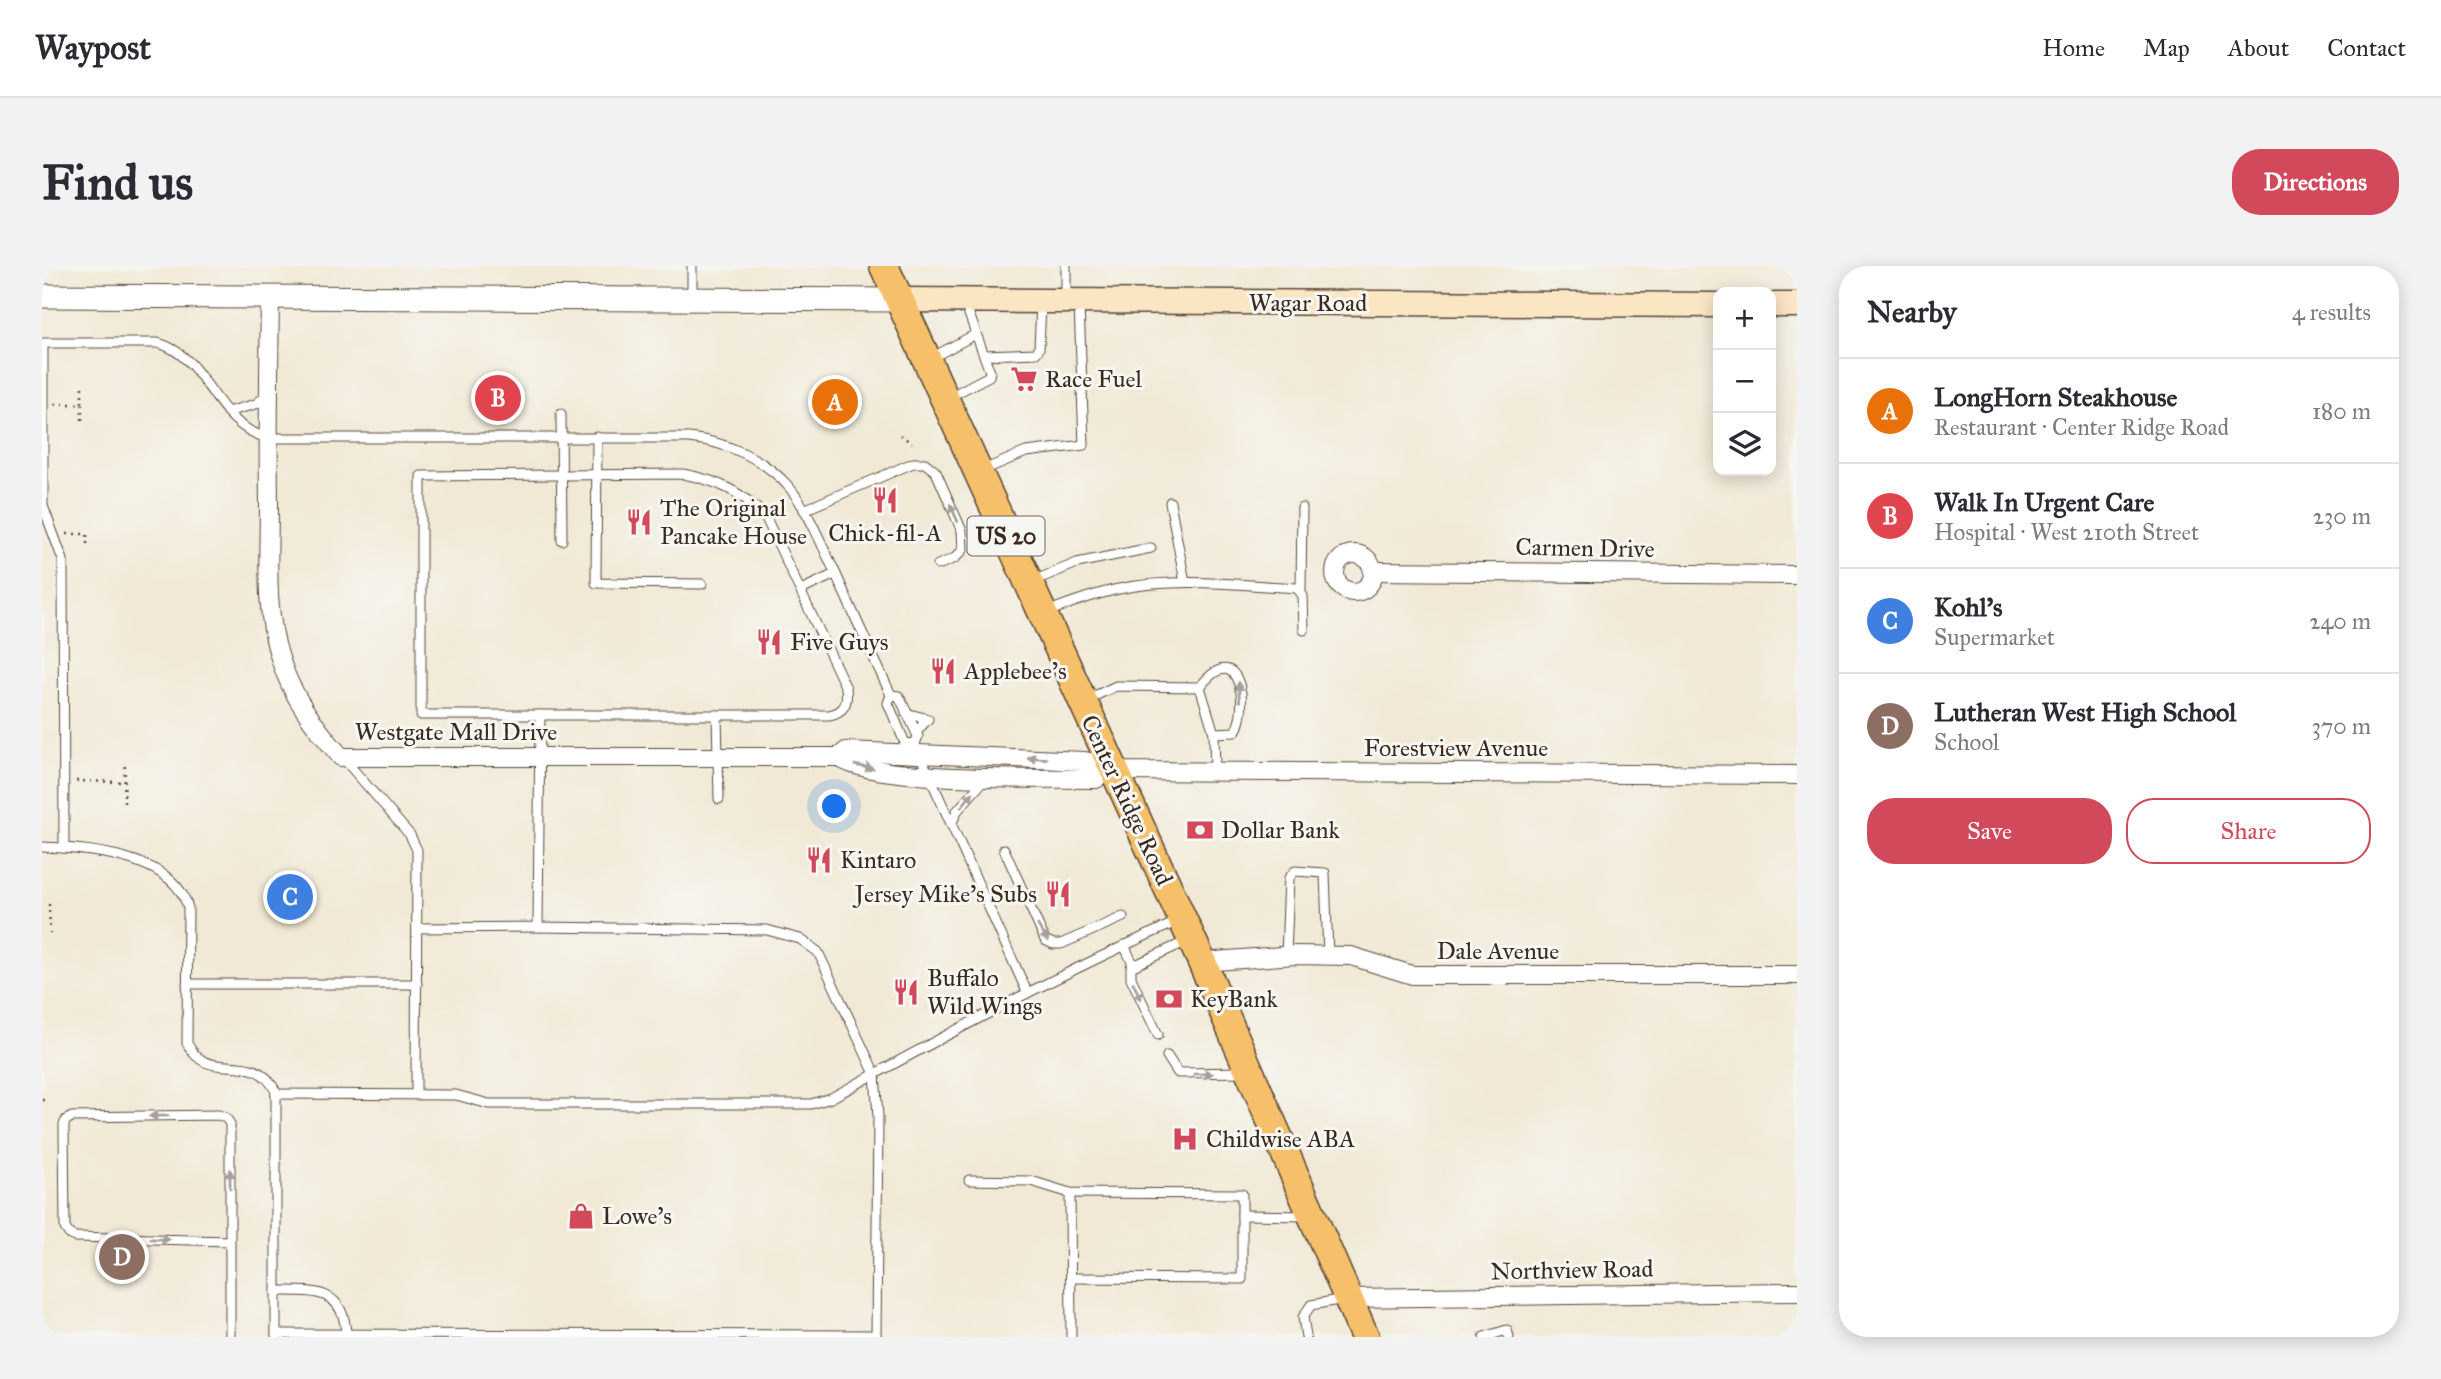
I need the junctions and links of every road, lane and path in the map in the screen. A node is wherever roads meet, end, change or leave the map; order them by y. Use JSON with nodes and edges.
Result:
{"nodes":[{"id":1,"x":692,"y":266,"type":"edge"},
{"id":2,"x":884,"y":266,"type":"edge"},
{"id":3,"x":1066,"y":266,"type":"edge"},
{"id":4,"x":42,"y":296,"type":"edge"},
{"id":5,"x":270,"y":297,"type":"junction"},
{"id":6,"x":692,"y":299,"type":"junction"},
{"id":7,"x":898,"y":300,"type":"junction"},
{"id":8,"x":964,"y":301,"type":"junction"},
{"id":9,"x":1041,"y":301,"type":"junction"},
{"id":10,"x":1073,"y":301,"type":"junction"},
{"id":11,"x":1713,"y":305,"type":"edge"},
{"id":12,"x":1776,"y":305,"type":"edge"},
{"id":13,"x":1797,"y":305,"type":"edge"},
{"id":14,"x":976,"y":334,"type":"junction"},
{"id":15,"x":43,"y":343,"type":"edge"},
{"id":16,"x":984,"y":355,"type":"junction"},
{"id":17,"x":926,"y":361,"type":"junction"},
{"id":18,"x":82,"y":384,"type":"dead end"},
{"id":19,"x":269,"y":392,"type":"junction"},
{"id":20,"x":944,"y":400,"type":"junction"},
{"id":21,"x":55,"y":404,"type":"dead end"},
{"id":22,"x":82,"y":404,"type":"junction"},
{"id":23,"x":227,"y":412,"type":"junction"},
{"id":24,"x":561,"y":414,"type":"dead end"},
{"id":25,"x":82,"y":425,"type":"dead end"},
{"id":26,"x":900,"y":435,"type":"dead end"},
{"id":27,"x":597,"y":437,"type":"junction"},
{"id":28,"x":269,"y":438,"type":"junction"},
{"id":29,"x":562,"y":438,"type":"junction"},
{"id":30,"x":912,"y":443,"type":"dead end"},
{"id":31,"x":978,"y":473,"type":"junction"},
{"id":32,"x":563,"y":475,"type":"junction"},
{"id":33,"x":597,"y":475,"type":"junction"},
{"id":34,"x":1170,"y":502,"type":"dead end"},
{"id":35,"x":1302,"y":508,"type":"dead end"},
{"id":36,"x":804,"y":510,"type":"junction"},
{"id":37,"x":64,"y":534,"type":"dead end"},
{"id":38,"x":562,"y":541,"type":"dead end"},
{"id":39,"x":87,"y":548,"type":"dead end"},
{"id":40,"x":1151,"y":548,"type":"dead end"},
{"id":41,"x":938,"y":565,"type":"dead end"},
{"id":42,"x":1373,"y":571,"type":"dead end"},
{"id":43,"x":835,"y":574,"type":"junction"},
{"id":44,"x":1797,"y":575,"type":"edge"},
{"id":45,"x":1185,"y":582,"type":"junction"},
{"id":46,"x":1028,"y":583,"type":"junction"},
{"id":47,"x":702,"y":584,"type":"dead end"},
{"id":48,"x":801,"y":590,"type":"junction"},
{"id":49,"x":1301,"y":590,"type":"junction"},
{"id":50,"x":1042,"y":613,"type":"junction"},
{"id":51,"x":1304,"y":630,"type":"dead end"},
{"id":52,"x":1200,"y":687,"type":"junction"},
{"id":53,"x":891,"y":695,"type":"junction"},
{"id":54,"x":1083,"y":702,"type":"junction"},
{"id":55,"x":906,"y":713,"type":"junction"},
{"id":56,"x":540,"y":715,"type":"junction"},
{"id":57,"x":717,"y":715,"type":"junction"},
{"id":58,"x":916,"y":732,"type":"junction"},
{"id":59,"x":1214,"y":733,"type":"junction"},
{"id":60,"x":917,"y":748,"type":"junction"},
{"id":61,"x":341,"y":757,"type":"junction"},
{"id":62,"x":539,"y":757,"type":"junction"},
{"id":63,"x":717,"y":757,"type":"junction"},
{"id":64,"x":839,"y":757,"type":"junction"},
{"id":65,"x":125,"y":761,"type":"dead end"},
{"id":66,"x":1108,"y":771,"type":"junction"},
{"id":67,"x":1215,"y":772,"type":"junction"},
{"id":68,"x":929,"y":775,"type":"junction"},
{"id":69,"x":1797,"y":775,"type":"edge"},
{"id":70,"x":986,"y":778,"type":"junction"},
{"id":71,"x":76,"y":781,"type":"dead end"},
{"id":72,"x":125,"y":782,"type":"junction"},
{"id":73,"x":719,"y":799,"type":"dead end"},
{"id":74,"x":124,"y":803,"type":"dead end"},
{"id":75,"x":951,"y":825,"type":"junction"},
{"id":76,"x":42,"y":847,"type":"edge"},
{"id":77,"x":64,"y":848,"type":"junction"},
{"id":78,"x":1004,"y":849,"type":"dead end"},
{"id":79,"x":49,"y":904,"type":"dead end"},
{"id":80,"x":1123,"y":917,"type":"dead end"},
{"id":81,"x":538,"y":927,"type":"junction"},
{"id":82,"x":417,"y":928,"type":"junction"},
{"id":83,"x":50,"y":933,"type":"dead end"},
{"id":84,"x":1192,"y":940,"type":"junction"},
{"id":85,"x":1124,"y":945,"type":"junction"},
{"id":86,"x":1286,"y":956,"type":"junction"},
{"id":87,"x":1328,"y":956,"type":"junction"},
{"id":88,"x":1132,"y":964,"type":"junction"},
{"id":89,"x":1797,"y":975,"type":"edge"},
{"id":90,"x":187,"y":984,"type":"junction"},
{"id":91,"x":417,"y":984,"type":"junction"},
{"id":92,"x":1027,"y":992,"type":"junction"},
{"id":93,"x":1158,"y":1035,"type":"dead end"},
{"id":94,"x":1167,"y":1056,"type":"dead end"},
{"id":95,"x":1250,"y":1072,"type":"junction"},
{"id":96,"x":875,"y":1074,"type":"junction"},
{"id":97,"x":276,"y":1094,"type":"junction"},
{"id":98,"x":416,"y":1094,"type":"junction"},
{"id":99,"x":42,"y":1100,"type":"edge"},
{"id":100,"x":49,"y":1100,"type":"dead end"},
{"id":101,"x":969,"y":1180,"type":"dead end"},
{"id":102,"x":1070,"y":1193,"type":"junction"},
{"id":103,"x":1242,"y":1216,"type":"junction"},
{"id":104,"x":1312,"y":1216,"type":"junction"},
{"id":105,"x":230,"y":1241,"type":"junction"},
{"id":106,"x":1071,"y":1278,"type":"junction"},
{"id":107,"x":276,"y":1291,"type":"junction"},
{"id":108,"x":1797,"y":1292,"type":"edge"},
{"id":109,"x":1349,"y":1298,"type":"junction"},
{"id":110,"x":346,"y":1334,"type":"junction"},
{"id":111,"x":276,"y":1336,"type":"edge"},
{"id":112,"x":876,"y":1336,"type":"edge"},
{"id":113,"x":230,"y":1337,"type":"edge"},
{"id":114,"x":1071,"y":1337,"type":"edge"},
{"id":115,"x":1306,"y":1337,"type":"edge"},
{"id":116,"x":1365,"y":1337,"type":"edge"},
{"id":117,"x":1484,"y":1337,"type":"edge"},
{"id":118,"x":1509,"y":1337,"type":"edge"}],
"edges":[{"from":1,"to":6,"type":"lane"},
{"from":2,"to":7,"type":"main road","name":"Center Ridge Road","number":"US 20"},
{"from":3,"to":10,"type":"lane"},
{"from":4,"to":5,"type":"street"},
{"from":5,"to":6,"type":"street"},
{"from":5,"to":19,"type":"street","name":"Westgate Mall Drive"},
{"from":6,"to":7,"type":"street"},
{"from":7,"to":8,"type":"main road","name":"Wagar Road"},
{"from":7,"to":17,"type":"main road","name":"Center Ridge Road","number":"US 20"},
{"from":8,"to":9,"type":"main road","name":"Wagar Road"},
{"from":8,"to":14,"type":"lane"},
{"from":9,"to":10,"type":"main road","name":"Wagar Road"},
{"from":9,"to":16,"type":"lane"},
{"from":10,"to":11,"type":"main road","name":"Wagar Road"},
{"from":10,"to":31,"type":"lane"},
{"from":12,"to":13,"type":"main road"},
{"from":14,"to":16,"type":"lane"},
{"from":14,"to":17,"type":"lane"},
{"from":15,"to":23,"type":"lane"},
{"from":15,"to":77,"type":"lane"},
{"from":16,"to":20,"type":"lane"},
{"from":17,"to":20,"type":"main road","name":"Center Ridge Road","number":"US 20"},
{"from":18,"to":22,"type":"path"},
{"from":19,"to":23,"type":"lane"},
{"from":19,"to":28,"type":"street","name":"Westgate Mall Drive"},
{"from":20,"to":31,"type":"main road","name":"Center Ridge Road","number":"US 20"},
{"from":21,"to":22,"type":"path"},
{"from":22,"to":25,"type":"path"},
{"from":23,"to":28,"type":"lane"},
{"from":24,"to":29,"type":"lane"},
{"from":26,"to":30,"type":"path"},
{"from":27,"to":29,"type":"lane"},
{"from":27,"to":33,"type":"lane"},
{"from":27,"to":36,"type":"lane"},
{"from":28,"to":29,"type":"lane"},
{"from":28,"to":61,"type":"street","name":"Westgate Mall Drive"},
{"from":29,"to":32,"type":"lane"},
{"from":31,"to":46,"type":"main road","name":"Center Ridge Road","number":"US 20"},
{"from":32,"to":33,"type":"lane"},
{"from":32,"to":38,"type":"lane"},
{"from":32,"to":56,"type":"lane"},
{"from":33,"to":47,"type":"lane"},
{"from":33,"to":48,"type":"lane"},
{"from":34,"to":45,"type":"lane"},
{"from":35,"to":49,"type":"lane"},
{"from":41,"to":36,"type":"lane","one_way":true},
{"from":36,"to":43,"type":"lane"},
{"from":37,"to":39,"type":"path"},
{"from":40,"to":46,"type":"lane"},
{"from":42,"to":44,"type":"street","name":"Carmen Drive"},
{"from":43,"to":48,"type":"lane"},
{"from":43,"to":53,"type":"lane"},
{"from":45,"to":49,"type":"lane"},
{"from":45,"to":50,"type":"lane"},
{"from":46,"to":50,"type":"main road","name":"Center Ridge Road","number":"US 20"},
{"from":48,"to":57,"type":"lane"},
{"from":49,"to":51,"type":"lane"},
{"from":50,"to":54,"type":"main road","name":"Center Ridge Road","number":"US 20"},
{"from":52,"to":54,"type":"lane"},
{"from":52,"to":59,"type":"lane"},
{"from":59,"to":52,"type":"lane","one_way":true},
{"from":53,"to":55,"type":"lane"},
{"from":53,"to":60,"type":"lane"},
{"from":54,"to":66,"type":"main road","name":"Center Ridge Road","number":"US 20"},
{"from":55,"to":58,"type":"lane"},
{"from":55,"to":58,"type":"lane"},
{"from":56,"to":57,"type":"lane"},
{"from":56,"to":62,"type":"lane"},
{"from":57,"to":63,"type":"lane"},
{"from":58,"to":60,"type":"lane"},
{"from":59,"to":67,"type":"lane"},
{"from":60,"to":64,"type":"street","name":"Westgate Mall Drive"},
{"from":66,"to":60,"type":"street","name":"Westgate Mall Drive","one_way":true},
{"from":60,"to":68,"type":"lane"},
{"from":61,"to":62,"type":"street","name":"Westgate Mall Drive"},
{"from":61,"to":82,"type":"lane"},
{"from":62,"to":63,"type":"street","name":"Westgate Mall Drive"},
{"from":62,"to":81,"type":"lane"},
{"from":63,"to":64,"type":"street","name":"Westgate Mall Drive"},
{"from":63,"to":73,"type":"lane"},
{"from":64,"to":68,"type":"street","name":"Westgate Mall Drive","one_way":true},
{"from":65,"to":72,"type":"path"},
{"from":66,"to":67,"type":"street","name":"Forestview Avenue"},
{"from":66,"to":70,"type":"street","name":"Westgate Mall Drive"},
{"from":66,"to":84,"type":"main road","name":"Center Ridge Road","number":"US 20"},
{"from":67,"to":69,"type":"street","name":"Forestview Avenue"},
{"from":68,"to":70,"type":"street","name":"Westgate Mall Drive"},
{"from":68,"to":75,"type":"lane"},
{"from":75,"to":70,"type":"lane","one_way":true},
{"from":71,"to":72,"type":"path"},
{"from":72,"to":74,"type":"path"},
{"from":75,"to":92,"type":"lane"},
{"from":76,"to":77,"type":"lane"},
{"from":77,"to":90,"type":"lane"},
{"from":78,"to":80,"type":"lane","one_way":true},
{"from":79,"to":83,"type":"path"},
{"from":81,"to":82,"type":"lane"},
{"from":81,"to":96,"type":"lane"},
{"from":82,"to":91,"type":"lane"},
{"from":84,"to":85,"type":"lane"},
{"from":84,"to":86,"type":"street","name":"Dale Avenue"},
{"from":84,"to":88,"type":"lane"},
{"from":84,"to":95,"type":"main road","name":"Center Ridge Road","number":"US 20"},
{"from":85,"to":88,"type":"lane"},
{"from":85,"to":92,"type":"lane"},
{"from":86,"to":87,"type":"street","name":"Dale Avenue"},
{"from":86,"to":87,"type":"lane"},
{"from":87,"to":89,"type":"street","name":"Dale Avenue"},
{"from":88,"to":93,"type":"lane","one_way":true},
{"from":90,"to":91,"type":"lane"},
{"from":90,"to":97,"type":"lane"},
{"from":91,"to":98,"type":"lane"},
{"from":92,"to":96,"type":"lane"},
{"from":94,"to":95,"type":"lane","one_way":true},
{"from":95,"to":104,"type":"main road","name":"Center Ridge Road","number":"US 20"},
{"from":96,"to":98,"type":"lane"},
{"from":96,"to":112,"type":"lane"},
{"from":97,"to":98,"type":"lane"},
{"from":97,"to":107,"type":"lane"},
{"from":99,"to":100,"type":"path"},
{"from":101,"to":102,"type":"lane"},
{"from":102,"to":103,"type":"lane"},
{"from":102,"to":106,"type":"lane"},
{"from":103,"to":104,"type":"lane"},
{"from":103,"to":106,"type":"lane"},
{"from":104,"to":109,"type":"main road","name":"Center Ridge Road","number":"US 20"},
{"from":105,"to":105,"type":"lane","one_way":true},
{"from":105,"to":113,"type":"lane"},
{"from":106,"to":114,"type":"lane"},
{"from":107,"to":110,"type":"lane"},
{"from":107,"to":111,"type":"lane"},
{"from":108,"to":109,"type":"street","name":"Northview Road"},
{"from":109,"to":115,"type":"lane"},
{"from":109,"to":116,"type":"main road","name":"Center Ridge Road","number":"US 20"},
{"from":110,"to":111,"type":"lane"},
{"from":110,"to":112,"type":"lane"},
{"from":117,"to":118,"type":"lane"}]}
